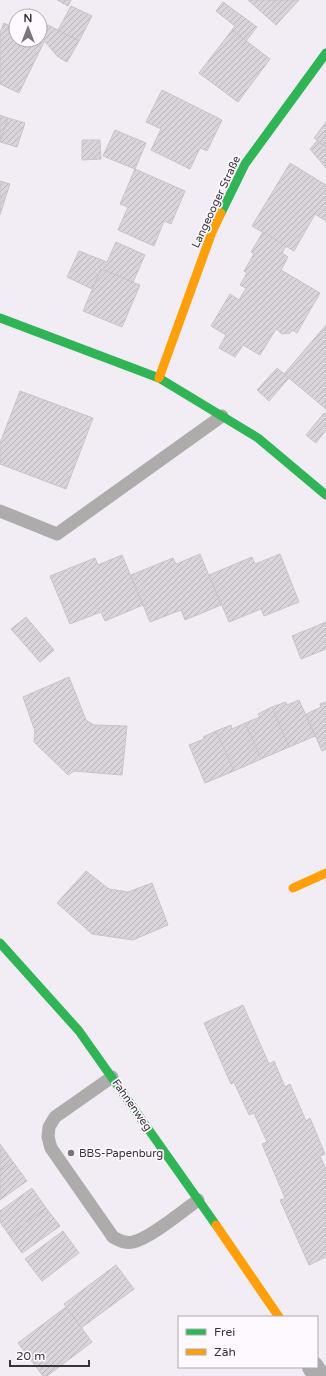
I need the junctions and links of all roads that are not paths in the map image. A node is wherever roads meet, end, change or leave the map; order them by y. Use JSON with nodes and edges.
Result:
{"nodes":[{"id":1,"x":326,"y":53,"type":"edge"},
{"id":2,"x":0,"y":318,"type":"edge"},
{"id":3,"x":159,"y":378,"type":"junction"},
{"id":4,"x":222,"y":416,"type":"junction"},
{"id":5,"x":326,"y":495,"type":"edge"},
{"id":6,"x":0,"y":511,"type":"edge"},
{"id":7,"x":326,"y":874,"type":"edge"},
{"id":8,"x":293,"y":888,"type":"dead end"},
{"id":9,"x":0,"y":943,"type":"edge"},
{"id":10,"x":112,"y":1077,"type":"junction"},
{"id":11,"x":198,"y":1200,"type":"junction"},
{"id":12,"x":277,"y":1316,"type":"edge"}],
"edges":[{"from":1,"to":3,"type":"street","name":"Langeooger Straße"},
{"from":2,"to":3,"type":"street"},
{"from":3,"to":4,"type":"street"},
{"from":4,"to":5,"type":"street"},
{"from":4,"to":6,"type":"lane"},
{"from":7,"to":8,"type":"street"},
{"from":9,"to":10,"type":"street","name":"Fahnenweg"},
{"from":10,"to":11,"type":"street","name":"Fahnenweg"},
{"from":10,"to":11,"type":"lane"},
{"from":11,"to":12,"type":"street","name":"Fahnenweg"}]}
